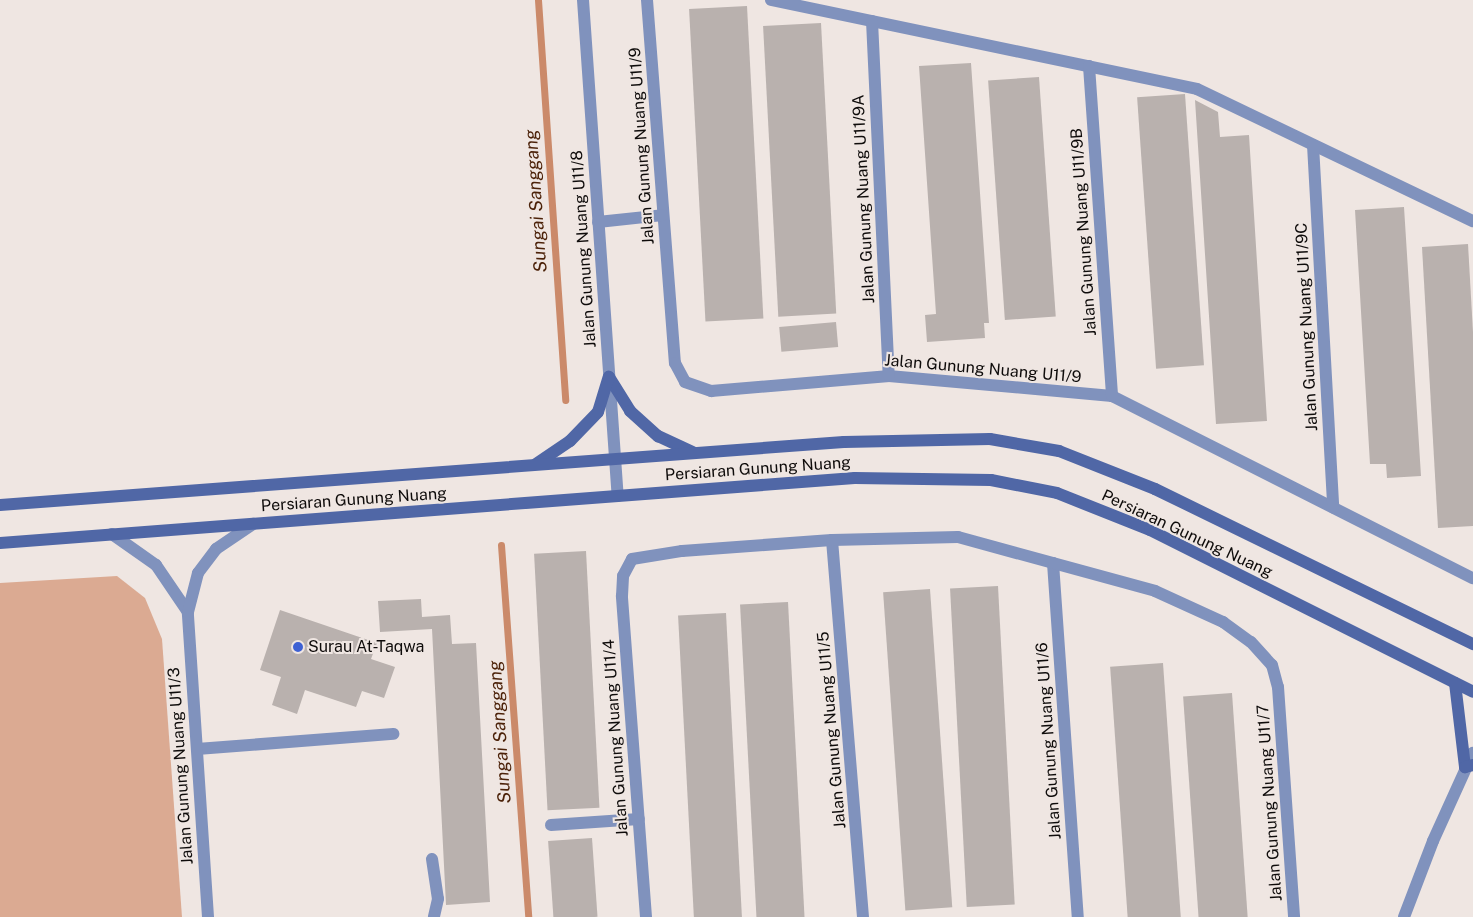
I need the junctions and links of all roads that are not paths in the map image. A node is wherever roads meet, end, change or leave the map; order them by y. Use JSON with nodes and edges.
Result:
{"nodes":[{"id":1,"x":583,"y":0,"type":"edge"},
{"id":2,"x":647,"y":0,"type":"edge"},
{"id":3,"x":771,"y":0,"type":"edge"},
{"id":4,"x":872,"y":21,"type":"junction"},
{"id":5,"x":1089,"y":66,"type":"junction"},
{"id":6,"x":1313,"y":145,"type":"junction"},
{"id":7,"x":664,"y":216,"type":"junction"},
{"id":8,"x":1473,"y":221,"type":"edge"},
{"id":9,"x":598,"y":222,"type":"junction"},
{"id":10,"x":889,"y":376,"type":"junction"},
{"id":11,"x":609,"y":377,"type":"junction"},
{"id":12,"x":1112,"y":396,"type":"junction"},
{"id":13,"x":694,"y":453,"type":"junction"},
{"id":14,"x":615,"y":459,"type":"junction"},
{"id":15,"x":534,"y":465,"type":"junction"},
{"id":16,"x":618,"y":496,"type":"junction"},
{"id":17,"x":0,"y":505,"type":"edge"},
{"id":18,"x":1333,"y":507,"type":"junction"},
{"id":19,"x":253,"y":524,"type":"junction"},
{"id":20,"x":112,"y":534,"type":"junction"},
{"id":21,"x":832,"y":540,"type":"junction"},
{"id":22,"x":0,"y":543,"type":"edge"},
{"id":23,"x":632,"y":559,"type":"joint"},
{"id":24,"x":1053,"y":563,"type":"junction"},
{"id":25,"x":1473,"y":578,"type":"edge"},
{"id":26,"x":188,"y":612,"type":"junction"},
{"id":27,"x":1473,"y":644,"type":"edge"},
{"id":28,"x":1455,"y":682,"type":"junction"},
{"id":29,"x":1473,"y":692,"type":"edge"},
{"id":30,"x":393,"y":734,"type":"dead end"},
{"id":31,"x":196,"y":749,"type":"junction"},
{"id":32,"x":1473,"y":753,"type":"edge"},
{"id":33,"x":1469,"y":766,"type":"edge"},
{"id":34,"x":639,"y":819,"type":"junction"},
{"id":35,"x":551,"y":825,"type":"dead end"},
{"id":36,"x":432,"y":859,"type":"dead end"},
{"id":37,"x":208,"y":917,"type":"edge"},
{"id":38,"x":434,"y":917,"type":"edge"},
{"id":39,"x":646,"y":917,"type":"edge"},
{"id":40,"x":863,"y":917,"type":"edge"},
{"id":41,"x":1078,"y":917,"type":"edge"},
{"id":42,"x":1294,"y":917,"type":"edge"},
{"id":43,"x":1404,"y":917,"type":"edge"}],
"edges":[{"from":1,"to":9,"type":"street","name":"Jalan Gunung Nuang U11/8"},
{"from":2,"to":7,"type":"street","name":"Jalan Gunung Nuang U11/9"},
{"from":3,"to":4,"type":"street"},
{"from":4,"to":5,"type":"street"},
{"from":4,"to":10,"type":"street","name":"Jalan Gunung Nuang U11/9A"},
{"from":5,"to":6,"type":"street"},
{"from":5,"to":12,"type":"street","name":"Jalan Gunung Nuang U11/9B"},
{"from":6,"to":8,"type":"street"},
{"from":6,"to":18,"type":"street","name":"Jalan Gunung Nuang U11/9C"},
{"from":7,"to":9,"type":"street"},
{"from":7,"to":10,"type":"street","name":"Jalan Gunung Nuang U11/9"},
{"from":9,"to":11,"type":"street","name":"Jalan Gunung Nuang U11/8"},
{"from":10,"to":12,"type":"street","name":"Jalan Gunung Nuang U11/9"},
{"from":11,"to":13,"type":"street"},
{"from":11,"to":14,"type":"street","name":"Jalan Gunung Nuang U11/8"},
{"from":11,"to":15,"type":"street"},
{"from":12,"to":18,"type":"street","name":"Jalan Gunung Nuang U11/9"},
{"from":13,"to":14,"type":"street","name":"Persiaran Gunung Nuang"},
{"from":13,"to":27,"type":"street","name":"Persiaran Gunung Nuang"},
{"from":14,"to":15,"type":"street","name":"Persiaran Gunung Nuang"},
{"from":14,"to":16,"type":"street","name":"Jalan Gunung Nuang U11/8"},
{"from":15,"to":17,"type":"street","name":"Persiaran Gunung Nuang"},
{"from":16,"to":19,"type":"street","name":"Persiaran Gunung Nuang"},
{"from":16,"to":28,"type":"street","name":"Persiaran Gunung Nuang"},
{"from":18,"to":25,"type":"street","name":"Jalan Gunung Nuang U11/9"},
{"from":19,"to":20,"type":"street","name":"Persiaran Gunung Nuang"},
{"from":19,"to":26,"type":"street","name":"Jalan Gunung Nuang U11/3"},
{"from":20,"to":22,"type":"street","name":"Persiaran Gunung Nuang"},
{"from":20,"to":26,"type":"street"},
{"from":21,"to":23,"type":"street","name":"Jalan Gunung Nuang U11/7"},
{"from":21,"to":24,"type":"street","name":"Jalan Gunung Nuang U11/7"},
{"from":21,"to":40,"type":"street","name":"Jalan Gunung Nuang U11/5"},
{"from":23,"to":34,"type":"street","name":"Jalan Gunung Nuang U11/4"},
{"from":24,"to":41,"type":"street","name":"Jalan Gunung Nuang U11/6"},
{"from":24,"to":42,"type":"street","name":"Jalan Gunung Nuang U11/7"},
{"from":26,"to":31,"type":"street","name":"Jalan Gunung Nuang U11/3"},
{"from":28,"to":29,"type":"street","name":"Persiaran Gunung Nuang"},
{"from":28,"to":33,"type":"street"},
{"from":30,"to":31,"type":"street"},
{"from":31,"to":37,"type":"street","name":"Jalan Gunung Nuang U11/3"},
{"from":32,"to":33,"type":"street"},
{"from":33,"to":43,"type":"street"},
{"from":34,"to":35,"type":"street"},
{"from":34,"to":39,"type":"street","name":"Jalan Gunung Nuang U11/4"},
{"from":36,"to":38,"type":"street"}]}
